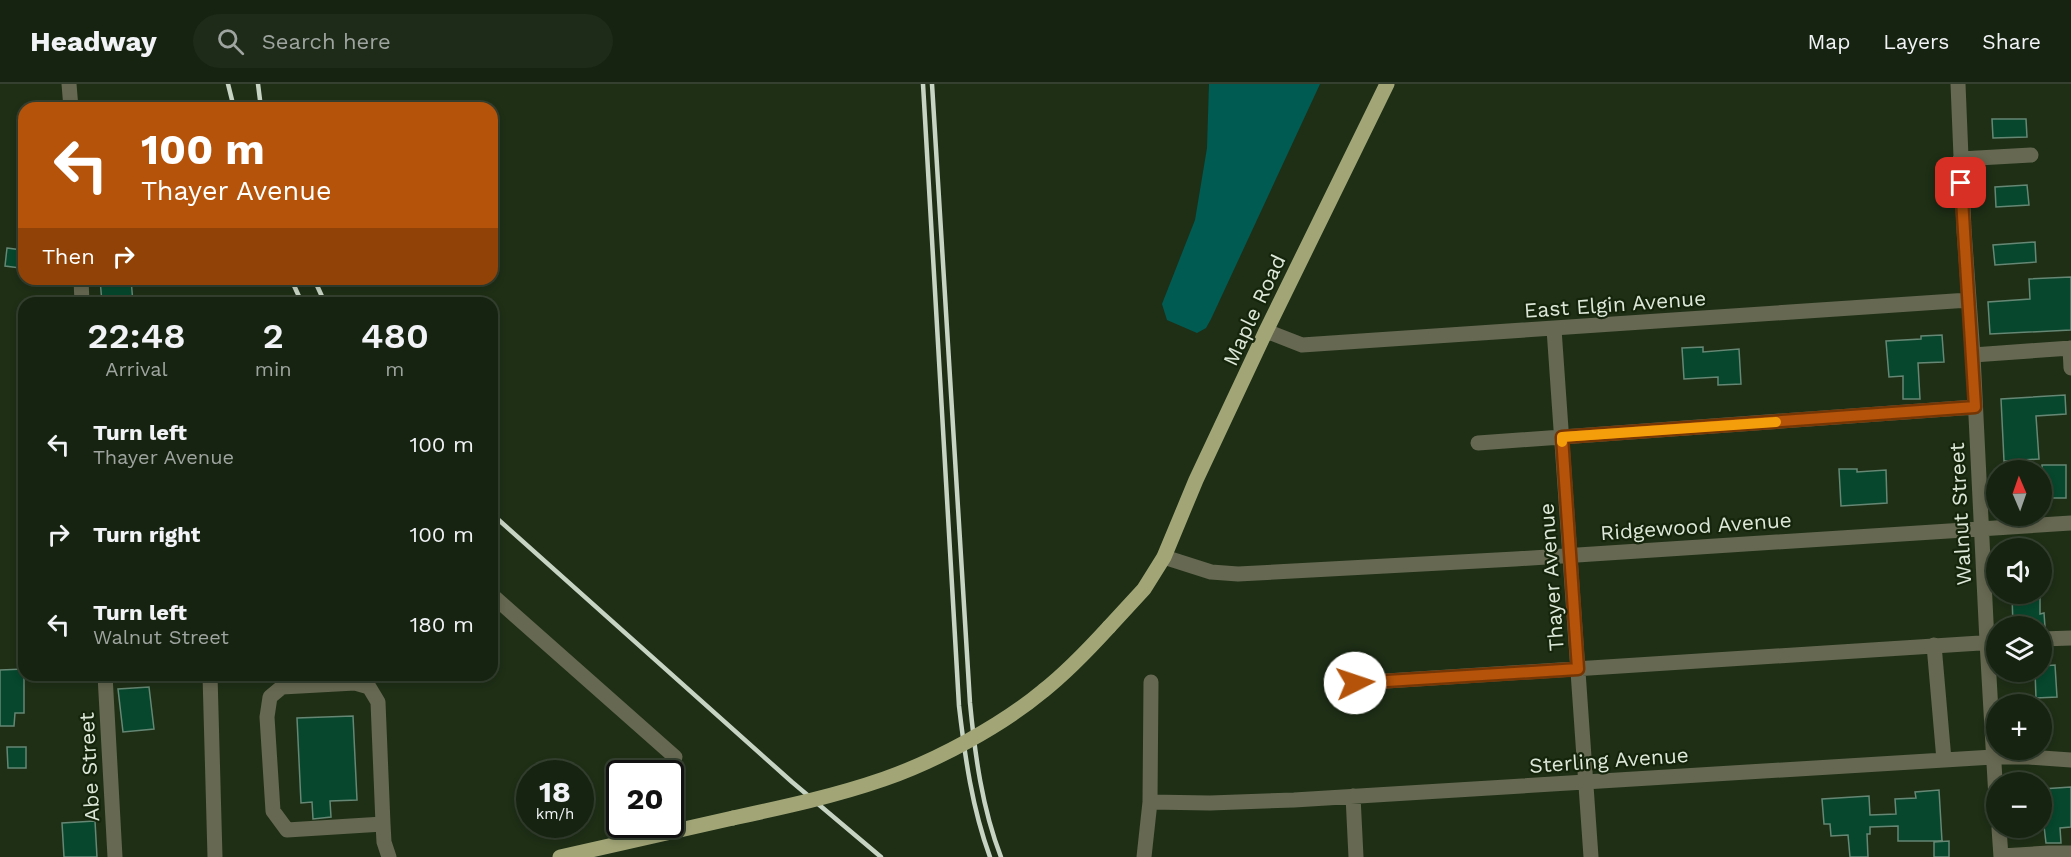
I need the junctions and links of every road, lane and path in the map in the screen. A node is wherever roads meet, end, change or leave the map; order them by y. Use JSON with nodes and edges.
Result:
{"nodes":[{"id":1,"x":69,"y":84,"type":"edge"},
{"id":2,"x":1387,"y":84,"type":"edge"},
{"id":3,"x":1958,"y":84,"type":"edge"},
{"id":4,"x":70,"y":102,"type":"edge"},
{"id":5,"x":2031,"y":155,"type":"dead end"},
{"id":6,"x":1960,"y":159,"type":"junction"},
{"id":7,"x":1969,"y":300,"type":"junction"},
{"id":8,"x":1554,"y":329,"type":"junction"},
{"id":9,"x":1266,"y":331,"type":"junction"},
{"id":10,"x":2070,"y":348,"type":"edge"},
{"id":11,"x":1973,"y":355,"type":"junction"},
{"id":12,"x":2071,"y":368,"type":"edge"},
{"id":13,"x":1975,"y":407,"type":"junction"},
{"id":14,"x":1562,"y":437,"type":"junction"},
{"id":15,"x":1478,"y":443,"type":"dead end"},
{"id":16,"x":2071,"y":523,"type":"edge"},
{"id":17,"x":1982,"y":528,"type":"junction"},
{"id":18,"x":1571,"y":555,"type":"junction"},
{"id":19,"x":1164,"y":557,"type":"junction"},
{"id":20,"x":498,"y":600,"type":"edge"},
{"id":21,"x":1990,"y":616,"type":"edge"},
{"id":22,"x":2071,"y":638,"type":"edge"},
{"id":23,"x":2052,"y":639,"type":"edge"},
{"id":24,"x":1986,"y":642,"type":"edge"},
{"id":25,"x":1934,"y":645,"type":"junction"},
{"id":26,"x":1578,"y":669,"type":"junction"},
{"id":27,"x":105,"y":681,"type":"edge"},
{"id":28,"x":210,"y":681,"type":"edge"},
{"id":29,"x":1150,"y":682,"type":"dead end"},
{"id":30,"x":1355,"y":683,"type":"dead end"},
{"id":31,"x":675,"y":757,"type":"dead end"},
{"id":32,"x":1986,"y":757,"type":"edge"},
{"id":33,"x":2052,"y":759,"type":"edge"},
{"id":34,"x":1944,"y":760,"type":"junction"},
{"id":35,"x":2071,"y":760,"type":"edge"},
{"id":36,"x":1586,"y":782,"type":"junction"},
{"id":37,"x":1353,"y":796,"type":"junction"},
{"id":38,"x":1150,"y":802,"type":"junction"},
{"id":39,"x":383,"y":824,"type":"junction"},
{"id":40,"x":2000,"y":838,"type":"edge"},
{"id":41,"x":2071,"y":853,"type":"edge"},
{"id":42,"x":116,"y":857,"type":"edge"},
{"id":43,"x":215,"y":857,"type":"edge"},
{"id":44,"x":389,"y":857,"type":"edge"},
{"id":45,"x":560,"y":857,"type":"edge"},
{"id":46,"x":1144,"y":857,"type":"edge"},
{"id":47,"x":1356,"y":857,"type":"edge"},
{"id":48,"x":1591,"y":857,"type":"edge"},
{"id":49,"x":2001,"y":857,"type":"edge"}],
"edges":[{"from":1,"to":4,"type":"street"},
{"from":2,"to":9,"type":"main road","name":"Maple Road"},
{"from":3,"to":6,"type":"street","name":"Walnut Street"},
{"from":5,"to":6,"type":"street"},
{"from":6,"to":7,"type":"street","name":"Walnut Street"},
{"from":7,"to":8,"type":"street","name":"East Elgin Avenue"},
{"from":7,"to":11,"type":"street","name":"Walnut Street"},
{"from":8,"to":9,"type":"street","name":"East Elgin Avenue"},
{"from":8,"to":14,"type":"street","name":"Thayer Avenue"},
{"from":9,"to":19,"type":"main road","name":"Maple Road"},
{"from":10,"to":11,"type":"street"},
{"from":10,"to":12,"type":"street"},
{"from":11,"to":13,"type":"street","name":"Walnut Street"},
{"from":13,"to":14,"type":"street"},
{"from":13,"to":17,"type":"street","name":"Walnut Street"},
{"from":14,"to":15,"type":"street"},
{"from":14,"to":18,"type":"street","name":"Thayer Avenue"},
{"from":16,"to":17,"type":"street","name":"Ridgewood Avenue"},
{"from":17,"to":18,"type":"street","name":"Ridgewood Avenue"},
{"from":17,"to":21,"type":"street","name":"Walnut Street"},
{"from":18,"to":19,"type":"street","name":"Ridgewood Avenue"},
{"from":18,"to":26,"type":"street","name":"Thayer Avenue"},
{"from":19,"to":45,"type":"main road","name":"Maple Road","bridge":true},
{"from":20,"to":31,"type":"street"},
{"from":22,"to":23,"type":"street"},
{"from":24,"to":25,"type":"street"},
{"from":25,"to":26,"type":"street"},
{"from":25,"to":34,"type":"street"},
{"from":26,"to":30,"type":"street"},
{"from":26,"to":36,"type":"street","name":"Thayer Avenue"},
{"from":27,"to":42,"type":"street","name":"Abe Street"},
{"from":28,"to":43,"type":"street"},
{"from":29,"to":38,"type":"street"},
{"from":32,"to":34,"type":"street","name":"Sterling Avenue"},
{"from":33,"to":35,"type":"street","name":"Sterling Avenue"},
{"from":34,"to":36,"type":"street","name":"Sterling Avenue"},
{"from":36,"to":37,"type":"street","name":"Sterling Avenue"},
{"from":36,"to":48,"type":"street","name":"Thayer Avenue"},
{"from":37,"to":38,"type":"street","name":"Sterling Avenue"},
{"from":37,"to":47,"type":"street"},
{"from":38,"to":46,"type":"street"},
{"from":39,"to":39,"type":"street"},
{"from":39,"to":44,"type":"street"},
{"from":40,"to":49,"type":"street"},
{"from":41,"to":49,"type":"street"}]}
